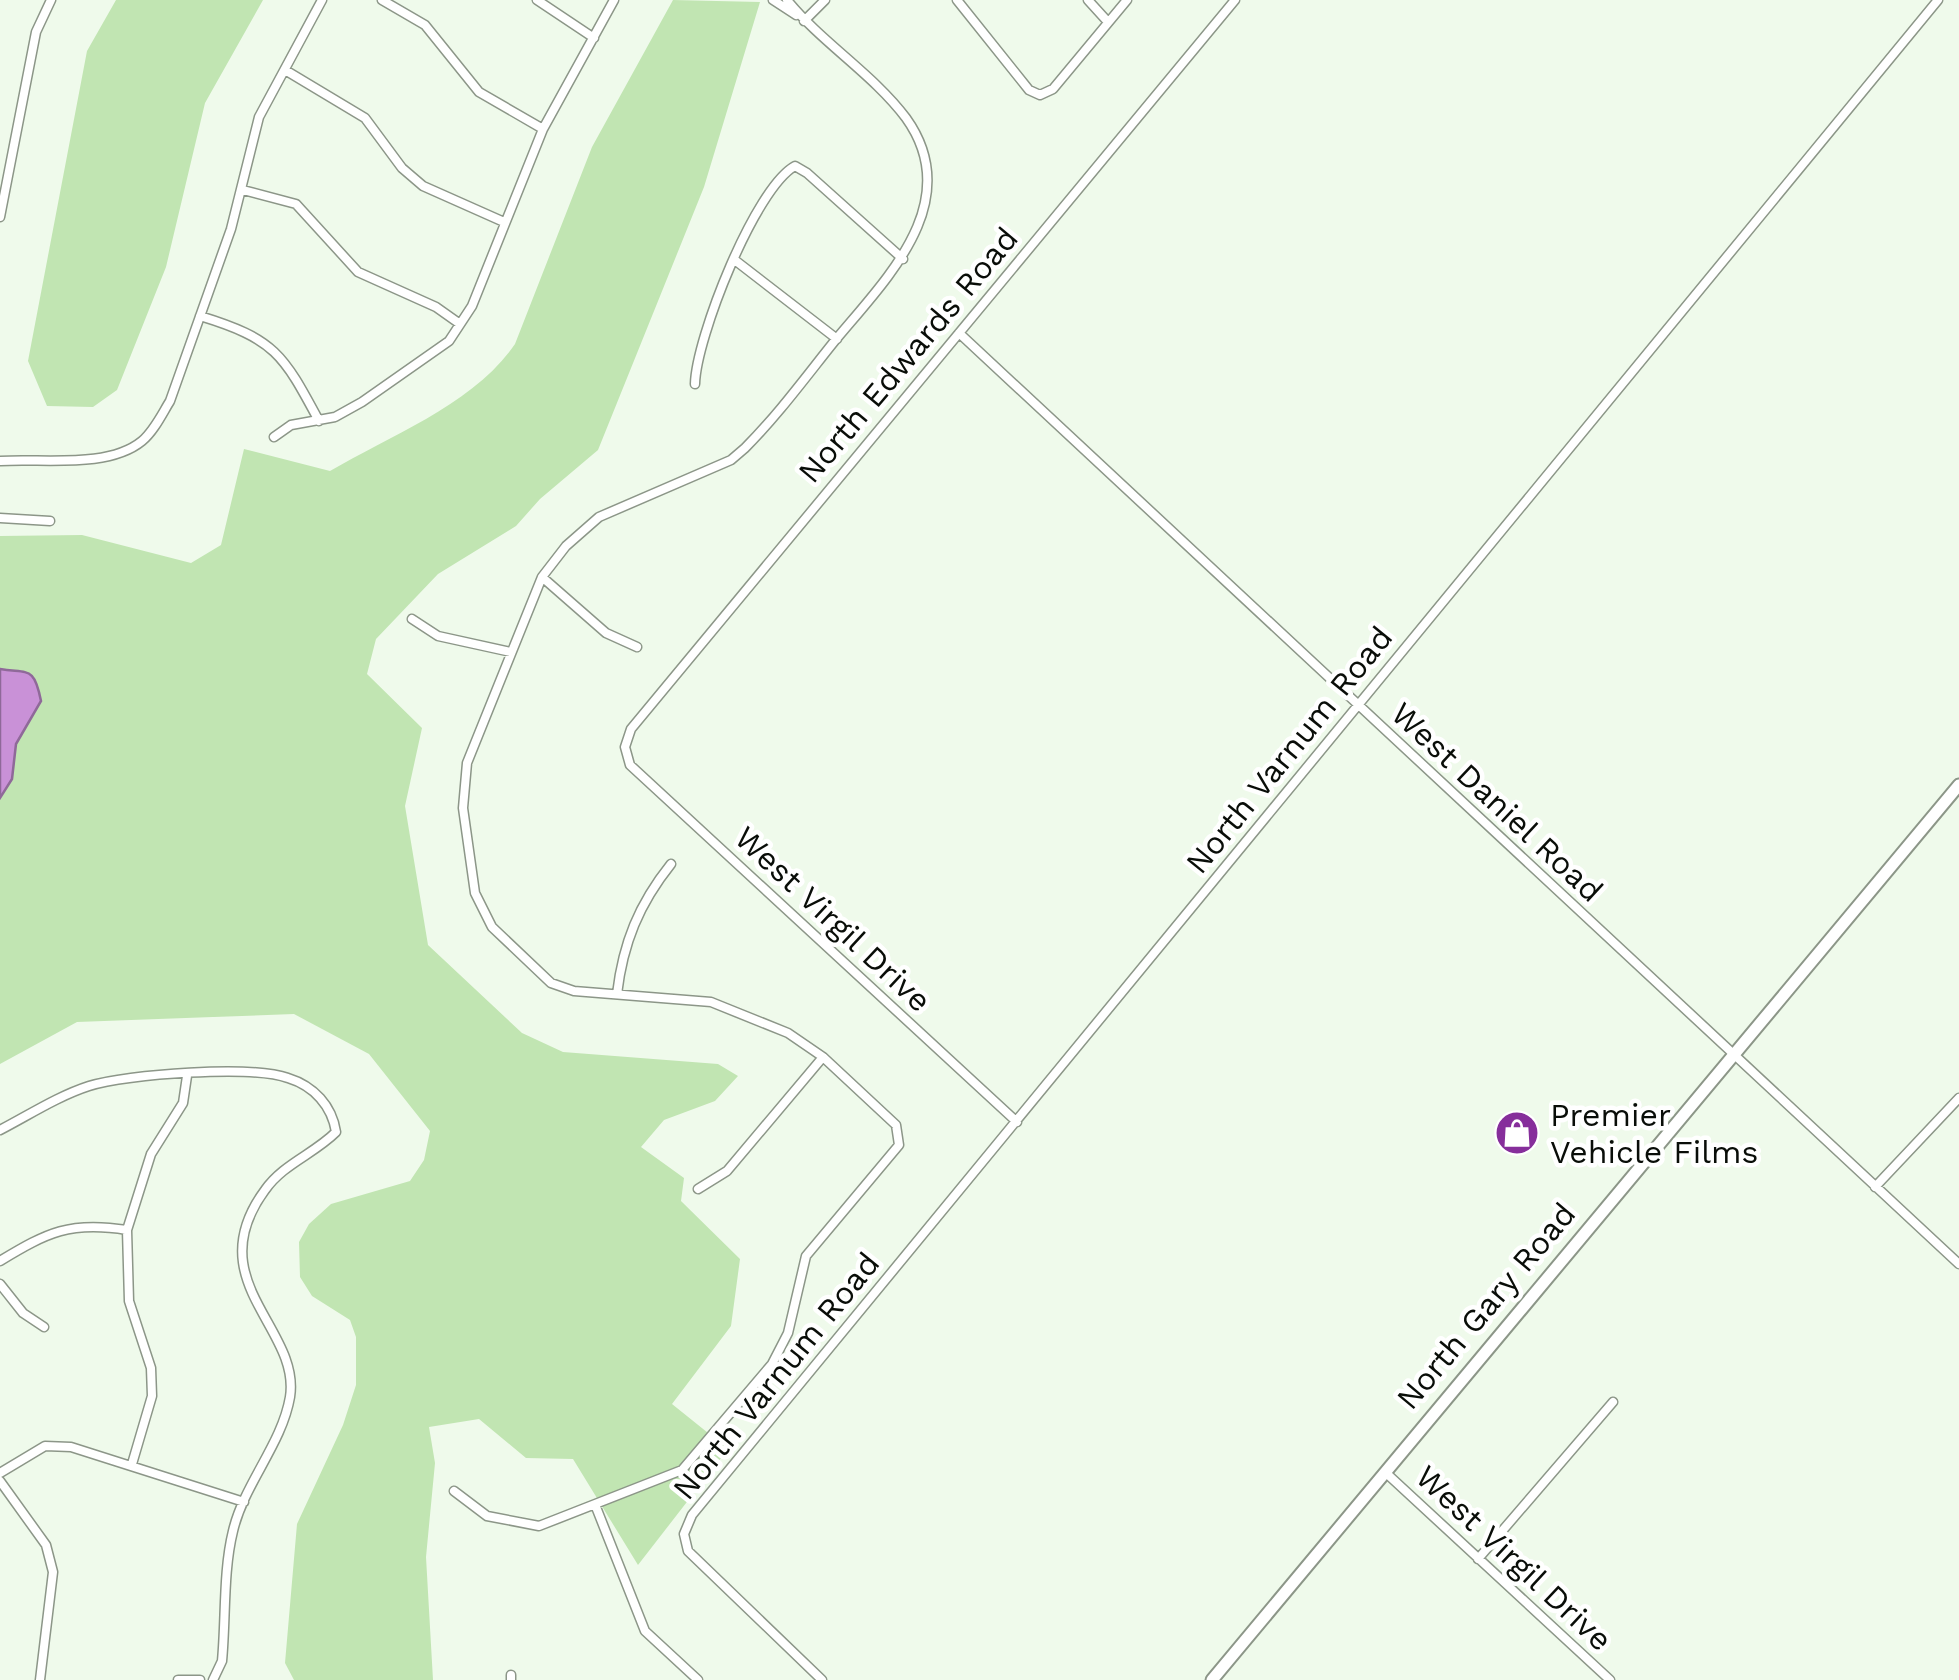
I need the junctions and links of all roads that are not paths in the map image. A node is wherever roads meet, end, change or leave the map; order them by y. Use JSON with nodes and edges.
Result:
{"nodes":[{"id":1,"x":51,"y":0,"type":"edge"},
{"id":2,"x":322,"y":0,"type":"edge"},
{"id":3,"x":382,"y":0,"type":"edge"},
{"id":4,"x":536,"y":0,"type":"edge"},
{"id":5,"x":614,"y":0,"type":"edge"},
{"id":6,"x":774,"y":0,"type":"edge"},
{"id":7,"x":787,"y":0,"type":"edge"},
{"id":8,"x":825,"y":0,"type":"edge"},
{"id":9,"x":956,"y":0,"type":"edge"},
{"id":10,"x":1088,"y":0,"type":"edge"},
{"id":11,"x":1128,"y":0,"type":"edge"},
{"id":12,"x":1235,"y":0,"type":"edge"},
{"id":13,"x":1938,"y":0,"type":"edge"},
{"id":14,"x":804,"y":21,"type":"junction"},
{"id":15,"x":1108,"y":22,"type":"junction"},
{"id":16,"x":594,"y":38,"type":"junction"},
{"id":17,"x":285,"y":70,"type":"junction"},
{"id":18,"x":543,"y":129,"type":"junction"},
{"id":19,"x":243,"y":190,"type":"junction"},
{"id":20,"x":0,"y":217,"type":"edge"},
{"id":21,"x":504,"y":222,"type":"junction"},
{"id":22,"x":902,"y":258,"type":"junction"},
{"id":23,"x":736,"y":261,"type":"junction"},
{"id":24,"x":200,"y":316,"type":"junction"},
{"id":25,"x":460,"y":324,"type":"junction"},
{"id":26,"x":959,"y":332,"type":"junction"},
{"id":27,"x":837,"y":339,"type":"junction"},
{"id":28,"x":695,"y":384,"type":"dead end"},
{"id":29,"x":320,"y":420,"type":"junction"},
{"id":30,"x":274,"y":438,"type":"dead end"},
{"id":31,"x":0,"y":461,"type":"edge"},
{"id":32,"x":0,"y":518,"type":"edge"},
{"id":33,"x":50,"y":521,"type":"dead end"},
{"id":34,"x":542,"y":577,"type":"junction"},
{"id":35,"x":412,"y":618,"type":"dead end"},
{"id":36,"x":637,"y":648,"type":"dead end"},
{"id":37,"x":511,"y":652,"type":"junction"},
{"id":38,"x":1358,"y":706,"type":"junction"},
{"id":39,"x":626,"y":746,"type":"joint"},
{"id":40,"x":1959,"y":785,"type":"edge"},
{"id":41,"x":671,"y":864,"type":"dead end"},
{"id":42,"x":617,"y":994,"type":"junction"},
{"id":43,"x":1730,"y":1054,"type":"junction"},
{"id":44,"x":822,"y":1057,"type":"junction"},
{"id":45,"x":187,"y":1076,"type":"junction"},
{"id":46,"x":1959,"y":1098,"type":"edge"},
{"id":47,"x":1016,"y":1122,"type":"junction"},
{"id":48,"x":0,"y":1130,"type":"edge"},
{"id":49,"x":1875,"y":1187,"type":"junction"},
{"id":50,"x":698,"y":1189,"type":"dead end"},
{"id":51,"x":127,"y":1230,"type":"junction"},
{"id":52,"x":0,"y":1261,"type":"edge"},
{"id":53,"x":1959,"y":1264,"type":"edge"},
{"id":54,"x":0,"y":1284,"type":"edge"},
{"id":55,"x":44,"y":1326,"type":"dead end"},
{"id":56,"x":1612,"y":1402,"type":"dead end"},
{"id":57,"x":132,"y":1464,"type":"junction"},
{"id":58,"x":1384,"y":1472,"type":"junction"},
{"id":59,"x":0,"y":1473,"type":"edge"},
{"id":60,"x":0,"y":1481,"type":"edge"},
{"id":61,"x":454,"y":1491,"type":"dead end"},
{"id":62,"x":244,"y":1502,"type":"junction"},
{"id":63,"x":596,"y":1507,"type":"junction"},
{"id":64,"x":1478,"y":1558,"type":"junction"},
{"id":65,"x":215,"y":1679,"type":"edge"},
{"id":66,"x":40,"y":1680,"type":"edge"},
{"id":67,"x":178,"y":1680,"type":"edge"},
{"id":68,"x":200,"y":1680,"type":"edge"},
{"id":69,"x":698,"y":1680,"type":"edge"},
{"id":70,"x":822,"y":1680,"type":"edge"},
{"id":71,"x":1212,"y":1680,"type":"edge"},
{"id":72,"x":1610,"y":1680,"type":"edge"}],
"edges":[{"from":1,"to":20,"type":"street"},
{"from":2,"to":17,"type":"street"},
{"from":3,"to":18,"type":"street"},
{"from":4,"to":16,"type":"street"},
{"from":5,"to":16,"type":"street"},
{"from":6,"to":14,"type":"street"},
{"from":7,"to":14,"type":"street"},
{"from":8,"to":14,"type":"street"},
{"from":9,"to":15,"type":"street"},
{"from":10,"to":15,"type":"street"},
{"from":11,"to":15,"type":"street"},
{"from":12,"to":26,"type":"street","name":"North Edwards Road"},
{"from":13,"to":38,"type":"street","name":"North Varnum Road"},
{"from":14,"to":22,"type":"street"},
{"from":16,"to":18,"type":"street"},
{"from":17,"to":19,"type":"street"},
{"from":17,"to":21,"type":"street"},
{"from":18,"to":21,"type":"street"},
{"from":19,"to":24,"type":"street"},
{"from":19,"to":25,"type":"street"},
{"from":21,"to":25,"type":"street"},
{"from":22,"to":23,"type":"street"},
{"from":22,"to":27,"type":"street"},
{"from":23,"to":27,"type":"street"},
{"from":23,"to":28,"type":"street"},
{"from":24,"to":29,"type":"street"},
{"from":24,"to":31,"type":"street"},
{"from":25,"to":29,"type":"street"},
{"from":26,"to":38,"type":"street","name":"West Daniel Road"},
{"from":26,"to":39,"type":"street","name":"North Edwards Road"},
{"from":27,"to":34,"type":"street"},
{"from":29,"to":30,"type":"street"},
{"from":32,"to":33,"type":"street"},
{"from":34,"to":36,"type":"street"},
{"from":34,"to":37,"type":"street"},
{"from":35,"to":37,"type":"street"},
{"from":37,"to":42,"type":"street"},
{"from":38,"to":43,"type":"street","name":"West Daniel Road"},
{"from":38,"to":47,"type":"street","name":"North Varnum Road"},
{"from":39,"to":47,"type":"street","name":"West Virgil Drive"},
{"from":40,"to":43,"type":"street","name":"North Gary Road"},
{"from":41,"to":42,"type":"street"},
{"from":42,"to":44,"type":"street"},
{"from":43,"to":49,"type":"street","name":"West Daniel Road"},
{"from":43,"to":58,"type":"street","name":"North Gary Road"},
{"from":44,"to":50,"type":"street"},
{"from":44,"to":63,"type":"street"},
{"from":45,"to":48,"type":"street"},
{"from":45,"to":51,"type":"street"},
{"from":45,"to":62,"type":"street"},
{"from":46,"to":49,"type":"street"},
{"from":47,"to":70,"type":"street","name":"North Varnum Road"},
{"from":49,"to":53,"type":"street","name":"West Daniel Road"},
{"from":51,"to":52,"type":"street"},
{"from":51,"to":57,"type":"street"},
{"from":54,"to":55,"type":"street"},
{"from":56,"to":64,"type":"street"},
{"from":57,"to":59,"type":"street"},
{"from":57,"to":62,"type":"street"},
{"from":58,"to":64,"type":"street","name":"West Virgil Drive"},
{"from":58,"to":71,"type":"street","name":"North Gary Road"},
{"from":60,"to":66,"type":"street"},
{"from":61,"to":63,"type":"street"},
{"from":62,"to":65,"type":"street"},
{"from":63,"to":69,"type":"street"},
{"from":64,"to":72,"type":"street","name":"West Virgil Drive"},
{"from":67,"to":68,"type":"street"}]}
